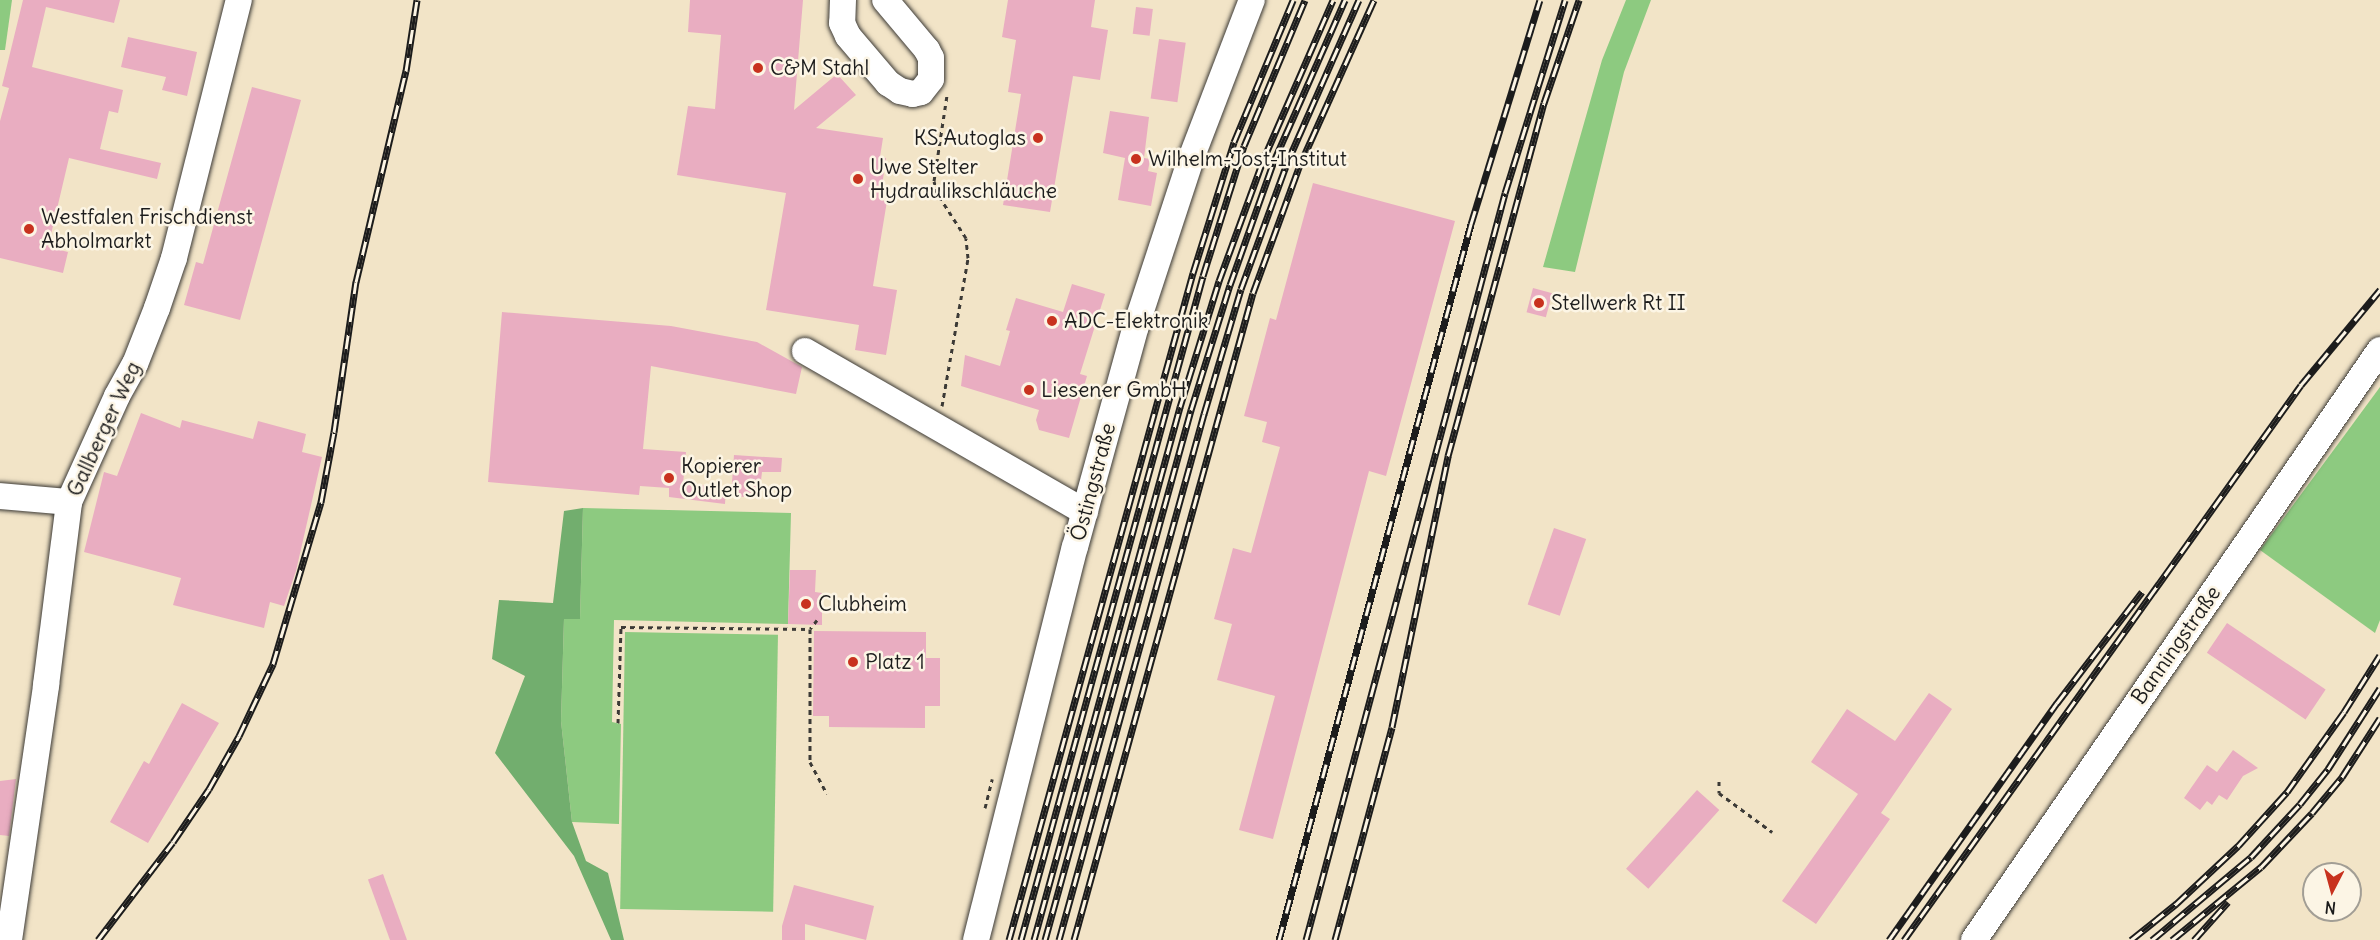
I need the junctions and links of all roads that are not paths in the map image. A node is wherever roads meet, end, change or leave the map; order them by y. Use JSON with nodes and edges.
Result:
{"nodes":[{"id":1,"x":239,"y":0,"type":"edge"},
{"id":2,"x":843,"y":0,"type":"edge"},
{"id":3,"x":885,"y":0,"type":"edge"},
{"id":4,"x":1252,"y":0,"type":"edge"},
{"id":5,"x":2380,"y":350,"type":"edge"},
{"id":6,"x":805,"y":351,"type":"dead end"},
{"id":7,"x":0,"y":496,"type":"edge"},
{"id":8,"x":69,"y":502,"type":"junction"},
{"id":9,"x":1085,"y":512,"type":"junction"},
{"id":10,"x":9,"y":940,"type":"edge"},
{"id":11,"x":976,"y":940,"type":"edge"},
{"id":12,"x":1974,"y":940,"type":"edge"}],
"edges":[{"from":1,"to":8,"type":"street","name":"Gallberger Weg"},
{"from":2,"to":3,"type":"street"},
{"from":4,"to":9,"type":"street","name":"Östingstraße"},
{"from":5,"to":12,"type":"street","name":"Banningstraße"},
{"from":6,"to":9,"type":"street"},
{"from":7,"to":8,"type":"street"},
{"from":8,"to":10,"type":"street","name":"Gallberger Weg"},
{"from":9,"to":11,"type":"street","name":"Östingstraße"}]}
